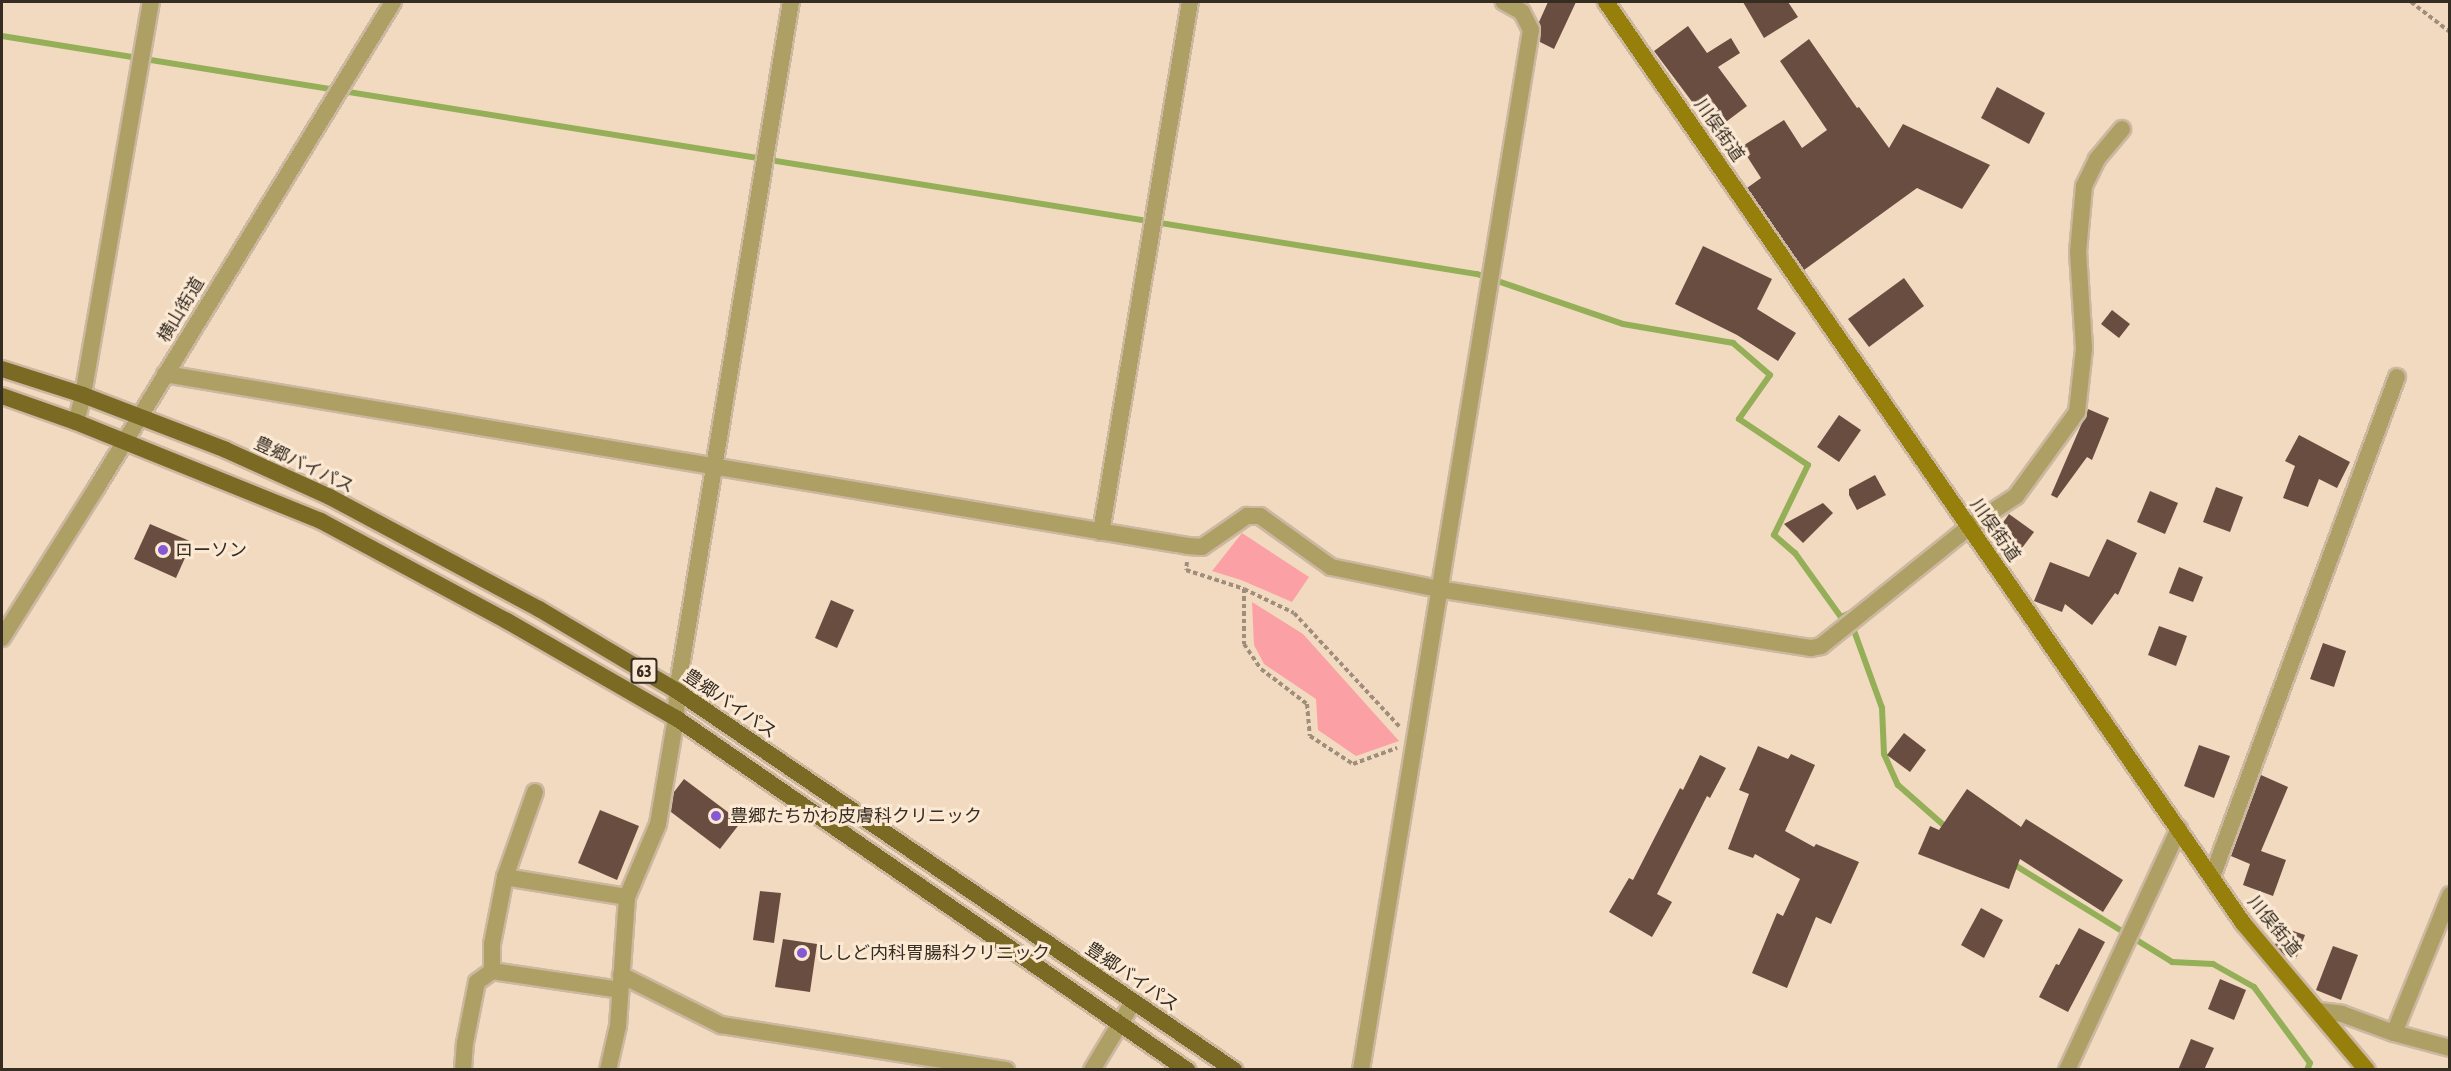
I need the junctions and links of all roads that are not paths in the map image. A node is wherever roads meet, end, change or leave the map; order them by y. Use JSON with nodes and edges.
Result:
{"nodes":[{"id":1,"x":151,"y":2,"type":"edge"},
{"id":2,"x":393,"y":2,"type":"edge"},
{"id":3,"x":792,"y":2,"type":"edge"},
{"id":4,"x":1190,"y":2,"type":"edge"},
{"id":5,"x":1504,"y":2,"type":"edge"},
{"id":6,"x":1606,"y":2,"type":"edge"},
{"id":7,"x":2121,"y":129,"type":"dead end"},
{"id":8,"x":2,"y":369,"type":"edge"},
{"id":9,"x":165,"y":374,"type":"junction"},
{"id":10,"x":2397,"y":377,"type":"dead end"},
{"id":11,"x":83,"y":395,"type":"junction"},
{"id":12,"x":2,"y":396,"type":"edge"},
{"id":13,"x":139,"y":419,"type":"junction"},
{"id":14,"x":76,"y":422,"type":"junction"},
{"id":15,"x":124,"y":443,"type":"junction"},
{"id":16,"x":716,"y":468,"type":"junction"},
{"id":17,"x":1969,"y":527,"type":"junction"},
{"id":18,"x":1101,"y":532,"type":"junction"},
{"id":19,"x":1438,"y":589,"type":"junction"},
{"id":20,"x":2,"y":638,"type":"edge"},
{"id":21,"x":677,"y":691,"type":"junction"},
{"id":22,"x":676,"y":718,"type":"junction"},
{"id":23,"x":535,"y":792,"type":"dead end"},
{"id":24,"x":2178,"y":829,"type":"junction"},
{"id":25,"x":506,"y":877,"type":"junction"},
{"id":26,"x":2212,"y":877,"type":"junction"},
{"id":27,"x":2450,"y":895,"type":"edge"},
{"id":28,"x":627,"y":897,"type":"junction"},
{"id":29,"x":492,"y":971,"type":"junction"},
{"id":30,"x":621,"y":982,"type":"junction"},
{"id":31,"x":1133,"y":1002,"type":"junction"},
{"id":32,"x":2319,"y":1011,"type":"junction"},
{"id":33,"x":1120,"y":1023,"type":"junction"},
{"id":34,"x":2394,"y":1033,"type":"junction"},
{"id":35,"x":2450,"y":1048,"type":"edge"},
{"id":36,"x":463,"y":1070,"type":"edge"},
{"id":37,"x":608,"y":1070,"type":"edge"},
{"id":38,"x":1006,"y":1070,"type":"edge"},
{"id":39,"x":1092,"y":1070,"type":"edge"},
{"id":40,"x":1187,"y":1070,"type":"edge"},
{"id":41,"x":1233,"y":1070,"type":"edge"},
{"id":42,"x":1361,"y":1070,"type":"edge"},
{"id":43,"x":2067,"y":1070,"type":"edge"},
{"id":44,"x":2367,"y":1070,"type":"edge"}],
"edges":[{"from":1,"to":11,"type":"street"},
{"from":2,"to":9,"type":"street","name":"横山街道"},
{"from":3,"to":16,"type":"street"},
{"from":4,"to":18,"type":"street"},
{"from":5,"to":19,"type":"street"},
{"from":6,"to":17,"type":"main road","name":"川俣街道"},
{"from":7,"to":17,"type":"street"},
{"from":8,"to":11,"type":"main road","name":"豊郷バイパス","number":"63"},
{"from":9,"to":13,"type":"street","name":"横山街道"},
{"from":9,"to":16,"type":"street"},
{"from":10,"to":26,"type":"street"},
{"from":11,"to":13,"type":"main road","name":"豊郷バイパス","number":"63"},
{"from":11,"to":14,"type":"street"},
{"from":12,"to":14,"type":"main road","number":"63"},
{"from":13,"to":15,"type":"street","name":"横山街道"},
{"from":13,"to":21,"type":"main road","name":"豊郷バイパス","number":"63"},
{"from":14,"to":15,"type":"main road","number":"63"},
{"from":15,"to":20,"type":"street","name":"横山街道"},
{"from":15,"to":22,"type":"main road","number":"63"},
{"from":16,"to":18,"type":"street"},
{"from":16,"to":21,"type":"street"},
{"from":17,"to":19,"type":"street"},
{"from":17,"to":24,"type":"main road","name":"川俣街道"},
{"from":18,"to":19,"type":"street"},
{"from":19,"to":42,"type":"street"},
{"from":21,"to":22,"type":"street"},
{"from":21,"to":31,"type":"main road","name":"豊郷バイパス","number":"63"},
{"from":22,"to":28,"type":"street"},
{"from":22,"to":33,"type":"main road","number":"63"},
{"from":23,"to":25,"type":"street"},
{"from":24,"to":26,"type":"main road","name":"川俣街道"},
{"from":24,"to":43,"type":"street"},
{"from":25,"to":28,"type":"street"},
{"from":25,"to":29,"type":"street"},
{"from":26,"to":32,"type":"main road","name":"川俣街道"},
{"from":27,"to":34,"type":"street"},
{"from":28,"to":30,"type":"street"},
{"from":29,"to":30,"type":"street"},
{"from":29,"to":36,"type":"street"},
{"from":30,"to":37,"type":"street"},
{"from":30,"to":38,"type":"street"},
{"from":31,"to":33,"type":"street"},
{"from":31,"to":41,"type":"main road","name":"豊郷バイパス","number":"63"},
{"from":32,"to":34,"type":"street"},
{"from":32,"to":44,"type":"main road","name":"川俣街道"},
{"from":33,"to":39,"type":"street"},
{"from":33,"to":40,"type":"main road","number":"63"},
{"from":34,"to":35,"type":"street"}]}
